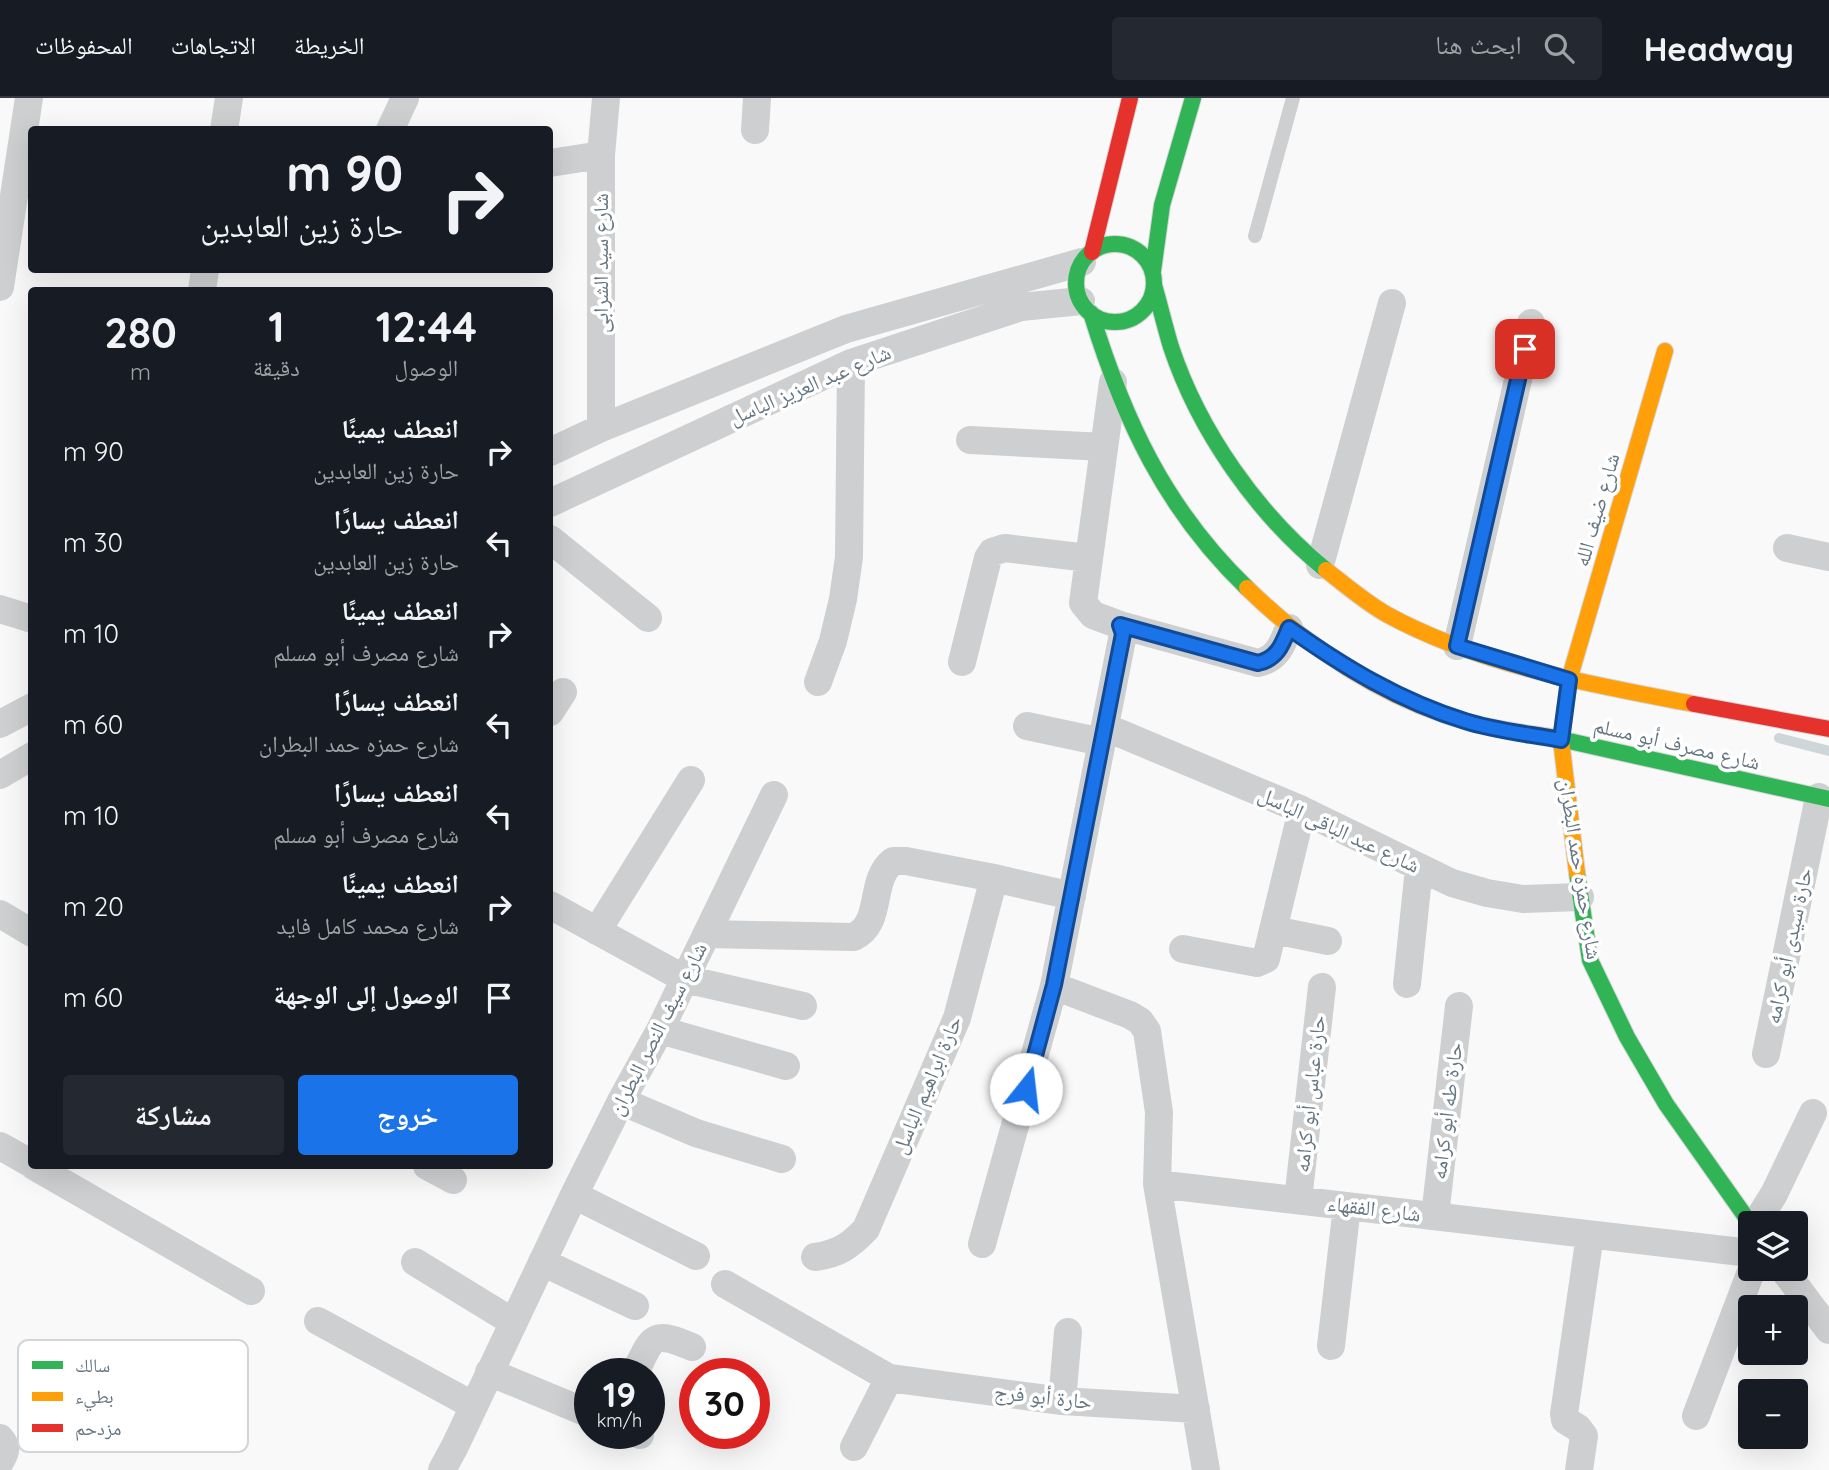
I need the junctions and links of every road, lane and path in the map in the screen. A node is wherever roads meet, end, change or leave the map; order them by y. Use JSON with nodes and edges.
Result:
{"nodes":[{"id":1,"x":29,"y":98,"type":"edge"},
{"id":2,"x":229,"y":98,"type":"edge"},
{"id":3,"x":405,"y":98,"type":"edge"},
{"id":4,"x":606,"y":98,"type":"edge"},
{"id":5,"x":757,"y":98,"type":"edge"},
{"id":6,"x":1130,"y":98,"type":"edge"},
{"id":7,"x":1193,"y":98,"type":"edge"},
{"id":8,"x":1293,"y":98,"type":"edge"},
{"id":9,"x":225,"y":126,"type":"edge"},
{"id":10,"x":392,"y":126,"type":"edge"},
{"id":11,"x":755,"y":130,"type":"dead end"},
{"id":12,"x":601,"y":155,"type":"junction"},
{"id":13,"x":553,"y":163,"type":"edge"},
{"id":14,"x":25,"y":164,"type":"edge"},
{"id":15,"x":1255,"y":236,"type":"dead end"},
{"id":16,"x":1087,"y":257,"type":"junction"},
{"id":17,"x":1153,"y":278,"type":"junction"},
{"id":18,"x":0,"y":287,"type":"edge"},
{"id":19,"x":1392,"y":303,"type":"dead end"},
{"id":20,"x":1086,"y":307,"type":"junction"},
{"id":21,"x":1531,"y":323,"type":"dead end"},
{"id":22,"x":1665,"y":351,"type":"dead end"},
{"id":23,"x":851,"y":363,"type":"junction"},
{"id":24,"x":1113,"y":382,"type":"junction"},
{"id":25,"x":601,"y":428,"type":"junction"},
{"id":26,"x":970,"y":440,"type":"dead end"},
{"id":27,"x":1104,"y":447,"type":"junction"},
{"id":28,"x":553,"y":451,"type":"edge"},
{"id":29,"x":553,"y":502,"type":"edge"},
{"id":30,"x":553,"y":541,"type":"edge"},
{"id":31,"x":1787,"y":548,"type":"dead end"},
{"id":32,"x":1829,"y":557,"type":"edge"},
{"id":33,"x":1088,"y":558,"type":"junction"},
{"id":34,"x":1320,"y":565,"type":"junction"},
{"id":35,"x":0,"y":608,"type":"edge"},
{"id":36,"x":28,"y":618,"type":"edge"},
{"id":37,"x":648,"y":618,"type":"dead end"},
{"id":38,"x":1120,"y":625,"type":"junction"},
{"id":39,"x":1289,"y":628,"type":"junction"},
{"id":40,"x":1457,"y":646,"type":"junction"},
{"id":41,"x":962,"y":662,"type":"dead end"},
{"id":42,"x":1569,"y":680,"type":"junction"},
{"id":43,"x":818,"y":682,"type":"dead end"},
{"id":44,"x":28,"y":709,"type":"edge"},
{"id":45,"x":0,"y":724,"type":"edge"},
{"id":46,"x":1027,"y":726,"type":"dead end"},
{"id":47,"x":1829,"y":729,"type":"edge"},
{"id":48,"x":1103,"y":734,"type":"junction"},
{"id":49,"x":1561,"y":740,"type":"junction"},
{"id":50,"x":28,"y":761,"type":"edge"},
{"id":51,"x":0,"y":775,"type":"edge"},
{"id":52,"x":691,"y":780,"type":"dead end"},
{"id":53,"x":774,"y":795,"type":"dead end"},
{"id":54,"x":1824,"y":798,"type":"edge"},
{"id":55,"x":1301,"y":810,"type":"junction"},
{"id":56,"x":1419,"y":868,"type":"junction"},
{"id":57,"x":994,"y":878,"type":"junction"},
{"id":58,"x":1072,"y":896,"type":"junction"},
{"id":59,"x":1580,"y":897,"type":"junction"},
{"id":60,"x":553,"y":910,"type":"edge"},
{"id":61,"x":0,"y":914,"type":"edge"},
{"id":62,"x":1274,"y":930,"type":"junction"},
{"id":63,"x":28,"y":931,"type":"edge"},
{"id":64,"x":597,"y":931,"type":"junction"},
{"id":65,"x":707,"y":934,"type":"junction"},
{"id":66,"x":1328,"y":942,"type":"dead end"},
{"id":67,"x":1184,"y":949,"type":"dead end"},
{"id":68,"x":685,"y":979,"type":"junction"},
{"id":69,"x":1054,"y":985,"type":"junction"},
{"id":70,"x":1407,"y":985,"type":"dead end"},
{"id":71,"x":1322,"y":987,"type":"dead end"},
{"id":72,"x":803,"y":1006,"type":"dead end"},
{"id":73,"x":1459,"y":1006,"type":"dead end"},
{"id":74,"x":660,"y":1030,"type":"junction"},
{"id":75,"x":1766,"y":1054,"type":"dead end"},
{"id":76,"x":786,"y":1066,"type":"dead end"},
{"id":77,"x":621,"y":1101,"type":"junction"},
{"id":78,"x":1813,"y":1112,"type":"dead end"},
{"id":79,"x":0,"y":1146,"type":"edge"},
{"id":80,"x":782,"y":1159,"type":"dead end"},
{"id":81,"x":28,"y":1162,"type":"edge"},
{"id":82,"x":40,"y":1169,"type":"edge"},
{"id":83,"x":433,"y":1169,"type":"edge"},
{"id":84,"x":453,"y":1180,"type":"dead end"},
{"id":85,"x":1157,"y":1184,"type":"junction"},
{"id":86,"x":574,"y":1195,"type":"junction"},
{"id":87,"x":1298,"y":1200,"type":"junction"},
{"id":88,"x":1347,"y":1206,"type":"junction"},
{"id":89,"x":1742,"y":1211,"type":"edge"},
{"id":90,"x":1763,"y":1211,"type":"edge"},
{"id":91,"x":1435,"y":1216,"type":"junction"},
{"id":92,"x":1590,"y":1235,"type":"junction"},
{"id":93,"x":982,"y":1244,"type":"dead end"},
{"id":94,"x":1738,"y":1252,"type":"edge"},
{"id":95,"x":696,"y":1256,"type":"dead end"},
{"id":96,"x":815,"y":1257,"type":"dead end"},
{"id":97,"x":415,"y":1262,"type":"dead end"},
{"id":98,"x":542,"y":1262,"type":"junction"},
{"id":99,"x":1747,"y":1281,"type":"edge"},
{"id":100,"x":1792,"y":1281,"type":"edge"},
{"id":101,"x":725,"y":1284,"type":"dead end"},
{"id":102,"x":251,"y":1291,"type":"dead end"},
{"id":103,"x":635,"y":1306,"type":"dead end"},
{"id":104,"x":318,"y":1321,"type":"dead end"},
{"id":105,"x":513,"y":1322,"type":"junction"},
{"id":106,"x":1829,"y":1330,"type":"edge"},
{"id":107,"x":1068,"y":1332,"type":"dead end"},
{"id":108,"x":1331,"y":1346,"type":"dead end"},
{"id":109,"x":692,"y":1347,"type":"dead end"},
{"id":110,"x":643,"y":1358,"type":"edge"},
{"id":111,"x":489,"y":1372,"type":"junction"},
{"id":112,"x":889,"y":1378,"type":"junction"},
{"id":113,"x":1062,"y":1401,"type":"junction"},
{"id":114,"x":474,"y":1406,"type":"junction"},
{"id":115,"x":574,"y":1407,"type":"edge"},
{"id":116,"x":1196,"y":1409,"type":"junction"},
{"id":117,"x":1696,"y":1416,"type":"dead end"},
{"id":118,"x":854,"y":1447,"type":"dead end"},
{"id":119,"x":442,"y":1470,"type":"edge"},
{"id":120,"x":1206,"y":1470,"type":"edge"},
{"id":121,"x":1579,"y":1470,"type":"edge"}],
"edges":[{"from":1,"to":14,"type":"street"},
{"from":2,"to":9,"type":"street"},
{"from":3,"to":10,"type":"street"},
{"from":4,"to":12,"type":"street","name":"شارع سيد الشرابى"},
{"from":5,"to":11,"type":"street"},
{"from":6,"to":16,"type":"street"},
{"from":7,"to":17,"type":"street"},
{"from":8,"to":15,"type":"lane"},
{"from":12,"to":13,"type":"street"},
{"from":12,"to":25,"type":"street","name":"شارع سيد الشرابى"},
{"from":14,"to":18,"type":"street"},
{"from":16,"to":17,"type":"street"},
{"from":16,"to":20,"type":"street"},
{"from":16,"to":25,"type":"street","name":"شارع عبد العزيز الباسل"},
{"from":17,"to":20,"type":"street"},
{"from":17,"to":34,"type":"street","name":"شارع مصرف أبو مسلم"},
{"from":19,"to":34,"type":"street"},
{"from":20,"to":23,"type":"street","name":"شارع عبد العزيز الباسل"},
{"from":20,"to":24,"type":"street","name":"شارع مصرف أبو مسلم"},
{"from":21,"to":40,"type":"street"},
{"from":22,"to":42,"type":"street","name":"شارع ضيف الله"},
{"from":23,"to":29,"type":"street","name":"شارع عبد العزيز الباسل"},
{"from":23,"to":43,"type":"street"},
{"from":24,"to":27,"type":"street"},
{"from":24,"to":39,"type":"street","name":"شارع مصرف أبو مسلم"},
{"from":25,"to":28,"type":"street","name":"شارع عبد العزيز الباسل"},
{"from":26,"to":27,"type":"street"},
{"from":27,"to":33,"type":"street"},
{"from":30,"to":37,"type":"street"},
{"from":31,"to":32,"type":"street"},
{"from":33,"to":38,"type":"street"},
{"from":33,"to":41,"type":"street"},
{"from":34,"to":40,"type":"street","name":"شارع مصرف أبو مسلم"},
{"from":35,"to":36,"type":"street"},
{"from":38,"to":39,"type":"street"},
{"from":38,"to":48,"type":"street"},
{"from":39,"to":49,"type":"street","name":"شارع مصرف أبو مسلم"},
{"from":40,"to":42,"type":"street","name":"شارع مصرف أبو مسلم"},
{"from":42,"to":47,"type":"street","name":"شارع مصرف أبو مسلم"},
{"from":42,"to":49,"type":"street","name":"شارع حمزه حمد البطران"},
{"from":44,"to":45,"type":"street"},
{"from":46,"to":48,"type":"street","name":"شارع عبد الباقى الباسل"},
{"from":48,"to":55,"type":"street","name":"شارع عبد الباقى الباسل"},
{"from":48,"to":58,"type":"street"},
{"from":49,"to":54,"type":"street","name":"شارع مصرف أبو مسلم"},
{"from":49,"to":59,"type":"street","name":"شارع حمزه حمد البطران"},
{"from":50,"to":51,"type":"street"},
{"from":52,"to":64,"type":"street"},
{"from":53,"to":65,"type":"street","name":"شارع سيف النصر البطران"},
{"from":54,"to":75,"type":"street","name":"حارة سيدى أبو كرامه"},
{"from":55,"to":56,"type":"street","name":"شارع عبد الباقى الباسل"},
{"from":55,"to":62,"type":"street"},
{"from":56,"to":59,"type":"street","name":"شارع عبد الباقى الباسل"},
{"from":56,"to":70,"type":"street"},
{"from":57,"to":58,"type":"street"},
{"from":57,"to":65,"type":"street"},
{"from":57,"to":96,"type":"street","name":"حارة ابراهيم الباسل"},
{"from":58,"to":69,"type":"street"},
{"from":59,"to":89,"type":"street","name":"شارع حمزه حمد البطران"},
{"from":60,"to":64,"type":"street"},
{"from":61,"to":63,"type":"street"},
{"from":62,"to":66,"type":"street"},
{"from":62,"to":67,"type":"street"},
{"from":64,"to":68,"type":"street"},
{"from":65,"to":68,"type":"street","name":"شارع سيف النصر البطران"},
{"from":68,"to":72,"type":"street"},
{"from":68,"to":74,"type":"street","name":"شارع سيف النصر البطران"},
{"from":69,"to":85,"type":"street"},
{"from":69,"to":93,"type":"street"},
{"from":71,"to":87,"type":"street","name":"حارة عباس أبو كرامه"},
{"from":73,"to":91,"type":"street","name":"حارة طه أبو كرامه"},
{"from":74,"to":76,"type":"street"},
{"from":74,"to":77,"type":"street","name":"شارع سيف النصر البطران"},
{"from":77,"to":80,"type":"street"},
{"from":77,"to":86,"type":"street","name":"شارع سيف النصر البطران"},
{"from":78,"to":90,"type":"street"},
{"from":79,"to":81,"type":"street"},
{"from":82,"to":102,"type":"street"},
{"from":83,"to":84,"type":"street"},
{"from":85,"to":87,"type":"street","name":"شارع الفقهاء"},
{"from":85,"to":116,"type":"street"},
{"from":86,"to":95,"type":"street"},
{"from":86,"to":98,"type":"street","name":"شارع سيف النصر البطران"},
{"from":87,"to":88,"type":"street","name":"شارع الفقهاء"},
{"from":88,"to":91,"type":"street","name":"شارع الفقهاء"},
{"from":88,"to":108,"type":"street"},
{"from":91,"to":92,"type":"street","name":"شارع الفقهاء"},
{"from":92,"to":94,"type":"street","name":"شارع الفقهاء"},
{"from":92,"to":121,"type":"street"},
{"from":97,"to":105,"type":"street"},
{"from":98,"to":103,"type":"street"},
{"from":98,"to":105,"type":"street","name":"شارع سيف النصر البطران"},
{"from":99,"to":117,"type":"street"},
{"from":100,"to":106,"type":"street"},
{"from":101,"to":112,"type":"street","name":"حارة أبو فرج"},
{"from":104,"to":114,"type":"street"},
{"from":105,"to":111,"type":"street","name":"شارع سيف النصر البطران"},
{"from":107,"to":113,"type":"street"},
{"from":109,"to":110,"type":"street"},
{"from":111,"to":114,"type":"street","name":"شارع سيف النصر البطران"},
{"from":111,"to":115,"type":"street"},
{"from":112,"to":113,"type":"street","name":"حارة أبو فرج"},
{"from":112,"to":118,"type":"street"},
{"from":113,"to":116,"type":"street","name":"حارة أبو فرج"},
{"from":114,"to":119,"type":"street","name":"شارع سيف النصر البطران"},
{"from":116,"to":120,"type":"street"}]}
